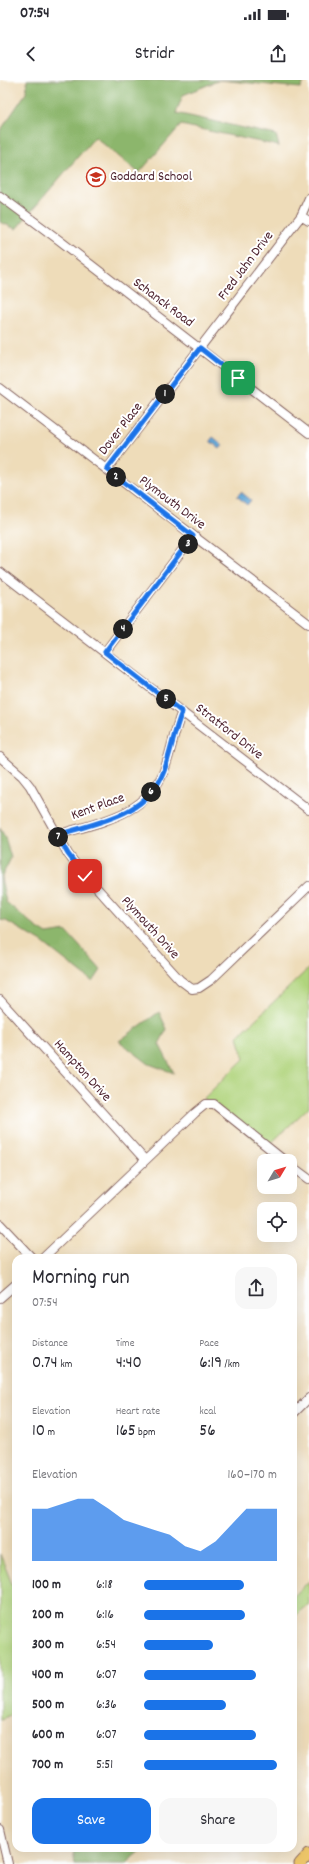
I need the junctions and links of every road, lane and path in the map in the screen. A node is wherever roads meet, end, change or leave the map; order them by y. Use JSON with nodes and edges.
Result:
{"nodes":[{"id":1,"x":0,"y":196,"type":"edge"},
{"id":2,"x":309,"y":198,"type":"edge"},
{"id":3,"x":301,"y":216,"type":"junction"},
{"id":4,"x":309,"y":221,"type":"edge"},
{"id":5,"x":200,"y":348,"type":"junction"},
{"id":6,"x":0,"y":388,"type":"edge"},
{"id":7,"x":309,"y":433,"type":"edge"},
{"id":8,"x":107,"y":469,"type":"junction"},
{"id":9,"x":193,"y":536,"type":"junction"},
{"id":10,"x":0,"y":572,"type":"edge"},
{"id":11,"x":309,"y":624,"type":"edge"},
{"id":12,"x":105,"y":652,"type":"junction"},
{"id":13,"x":182,"y":712,"type":"junction"},
{"id":14,"x":0,"y":757,"type":"edge"},
{"id":15,"x":309,"y":810,"type":"edge"},
{"id":16,"x":57,"y":835,"type":"junction"},
{"id":17,"x":309,"y":886,"type":"edge"},
{"id":18,"x":0,"y":1000,"type":"edge"},
{"id":19,"x":275,"y":1154,"type":"edge"},
{"id":20,"x":145,"y":1160,"type":"junction"},
{"id":21,"x":297,"y":1170,"type":"edge"},
{"id":22,"x":309,"y":1179,"type":"edge"},
{"id":23,"x":0,"y":1224,"type":"edge"},
{"id":24,"x":28,"y":1254,"type":"edge"},
{"id":25,"x":47,"y":1254,"type":"edge"},
{"id":26,"x":12,"y":1288,"type":"edge"},
{"id":27,"x":0,"y":1298,"type":"edge"},
{"id":28,"x":307,"y":1404,"type":"edge"},
{"id":29,"x":297,"y":1411,"type":"edge"},
{"id":30,"x":0,"y":1830,"type":"edge"},
{"id":31,"x":309,"y":1854,"type":"edge"},
{"id":32,"x":8,"y":1864,"type":"edge"},
{"id":33,"x":300,"y":1864,"type":"edge"}],
"edges":[{"from":1,"to":5,"type":"street","name":"Schanck Road"},
{"from":2,"to":3,"type":"street","name":"Fred Jahn Drive"},
{"from":3,"to":4,"type":"street"},
{"from":3,"to":5,"type":"street","name":"Fred Jahn Drive"},
{"from":5,"to":7,"type":"street","name":"Schanck Road"},
{"from":5,"to":8,"type":"street","name":"Dover Place"},
{"from":6,"to":8,"type":"street","name":"Plymouth Drive"},
{"from":8,"to":9,"type":"street","name":"Plymouth Drive"},
{"from":9,"to":11,"type":"street","name":"Plymouth Drive"},
{"from":9,"to":12,"type":"street"},
{"from":10,"to":12,"type":"street","name":"Stratford Drive"},
{"from":12,"to":13,"type":"street","name":"Stratford Drive"},
{"from":13,"to":15,"type":"street","name":"Stratford Drive"},
{"from":13,"to":16,"type":"street","name":"Kent Place"},
{"from":14,"to":16,"type":"street","name":"Plymouth Drive"},
{"from":16,"to":17,"type":"street","name":"Plymouth Drive"},
{"from":18,"to":20,"type":"street","name":"Hampton Drive"},
{"from":19,"to":20,"type":"street"},
{"from":20,"to":25,"type":"street"},
{"from":21,"to":22,"type":"street"},
{"from":23,"to":24,"type":"street"},
{"from":26,"to":27,"type":"street"},
{"from":28,"to":29,"type":"street"},
{"from":30,"to":32,"type":"street"},
{"from":31,"to":33,"type":"highway"}]}
